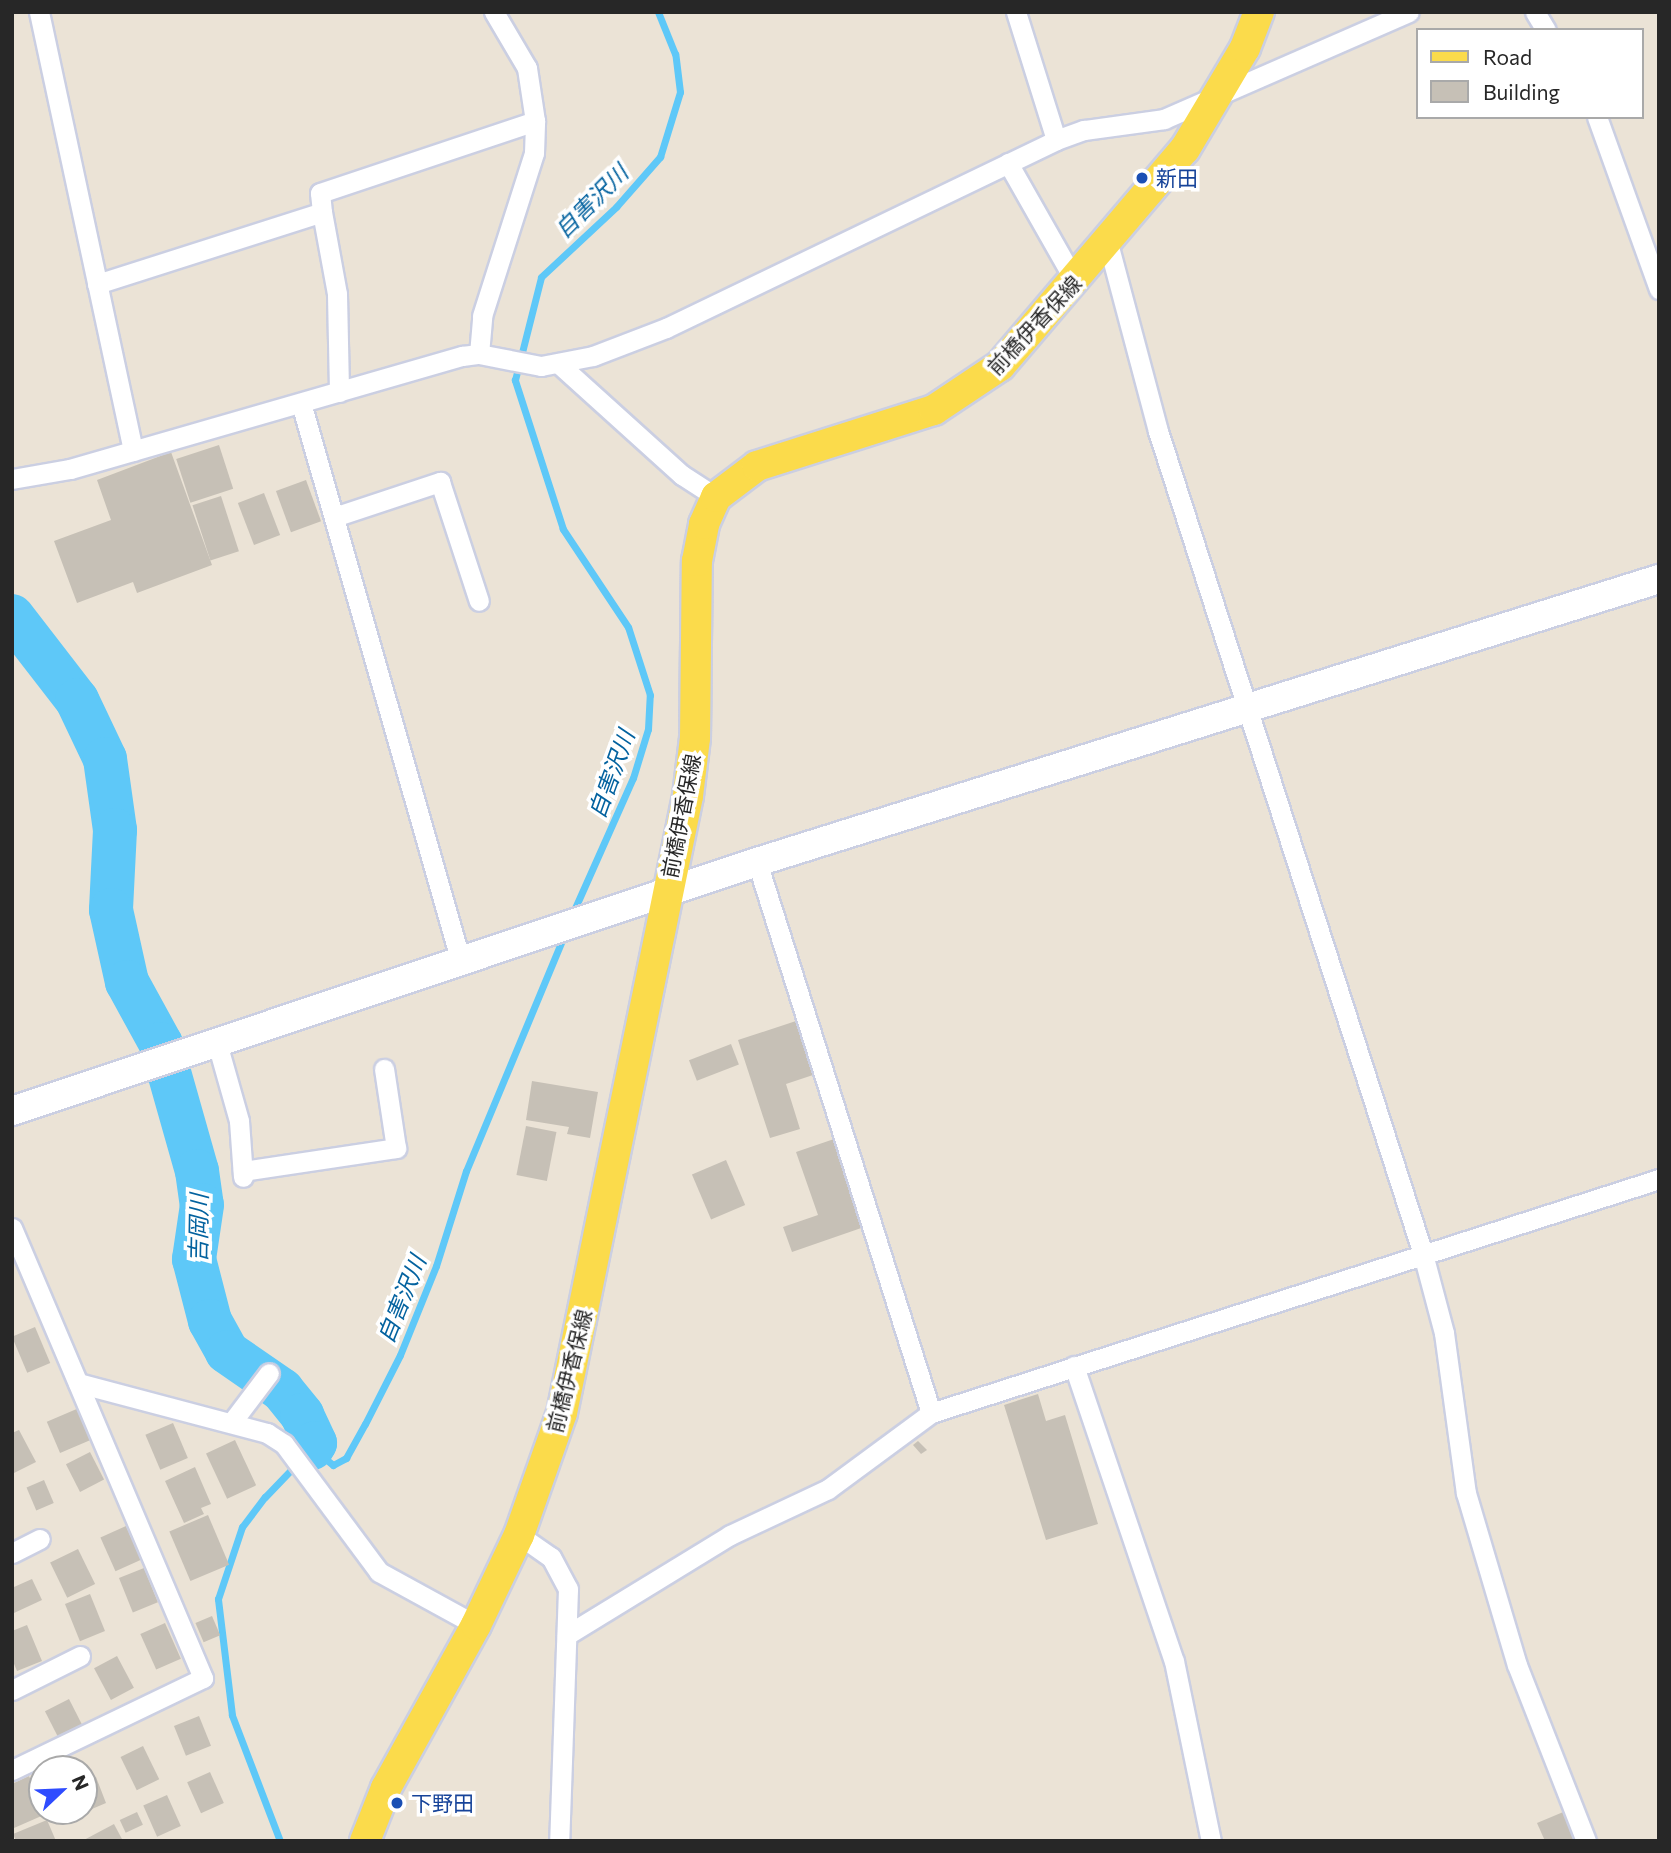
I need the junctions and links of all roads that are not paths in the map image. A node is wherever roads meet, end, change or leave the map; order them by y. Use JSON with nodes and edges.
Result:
{"nodes":[{"id":1,"x":39,"y":12,"type":"edge"},
{"id":2,"x":494,"y":12,"type":"edge"},
{"id":3,"x":1016,"y":12,"type":"edge"},
{"id":4,"x":1259,"y":12,"type":"edge"},
{"id":5,"x":1409,"y":12,"type":"edge"},
{"id":6,"x":1535,"y":12,"type":"edge"},
{"id":7,"x":1545,"y":28,"type":"edge"},
{"id":8,"x":1212,"y":102,"type":"junction"},
{"id":9,"x":1598,"y":119,"type":"edge"},
{"id":10,"x":535,"y":121,"type":"junction"},
{"id":11,"x":1056,"y":140,"type":"junction"},
{"id":12,"x":1008,"y":163,"type":"junction"},
{"id":13,"x":322,"y":212,"type":"junction"},
{"id":14,"x":1108,"y":243,"type":"junction"},
{"id":15,"x":1075,"y":281,"type":"junction"},
{"id":16,"x":97,"y":284,"type":"junction"},
{"id":17,"x":1659,"y":289,"type":"edge"},
{"id":18,"x":487,"y":355,"type":"junction"},
{"id":19,"x":550,"y":365,"type":"junction"},
{"id":20,"x":339,"y":392,"type":"junction"},
{"id":21,"x":301,"y":402,"type":"junction"},
{"id":22,"x":133,"y":451,"type":"junction"},
{"id":23,"x":12,"y":479,"type":"edge"},
{"id":24,"x":716,"y":497,"type":"junction"},
{"id":25,"x":334,"y":517,"type":"junction"},
{"id":26,"x":1659,"y":579,"type":"edge"},
{"id":27,"x":479,"y":601,"type":"dead end"},
{"id":28,"x":1248,"y":711,"type":"junction"},
{"id":29,"x":757,"y":862,"type":"junction"},
{"id":30,"x":666,"y":894,"type":"junction"},
{"id":31,"x":461,"y":962,"type":"junction"},
{"id":32,"x":207,"y":1046,"type":"junction"},
{"id":33,"x":384,"y":1069,"type":"dead end"},
{"id":34,"x":12,"y":1111,"type":"edge"},
{"id":35,"x":1659,"y":1179,"type":"edge"},
{"id":36,"x":12,"y":1228,"type":"edge"},
{"id":37,"x":1423,"y":1254,"type":"junction"},
{"id":38,"x":1074,"y":1366,"type":"junction"},
{"id":39,"x":269,"y":1373,"type":"dead end"},
{"id":40,"x":78,"y":1383,"type":"junction"},
{"id":41,"x":932,"y":1413,"type":"junction"},
{"id":42,"x":232,"y":1422,"type":"junction"},
{"id":43,"x":519,"y":1535,"type":"junction"},
{"id":44,"x":40,"y":1539,"type":"dead end"},
{"id":45,"x":12,"y":1553,"type":"edge"},
{"id":46,"x":476,"y":1625,"type":"junction"},
{"id":47,"x":567,"y":1635,"type":"junction"},
{"id":48,"x":80,"y":1656,"type":"dead end"},
{"id":49,"x":12,"y":1690,"type":"edge"},
{"id":50,"x":12,"y":1770,"type":"edge"},
{"id":51,"x":365,"y":1841,"type":"edge"},
{"id":52,"x":559,"y":1841,"type":"edge"},
{"id":53,"x":1211,"y":1841,"type":"edge"},
{"id":54,"x":1586,"y":1841,"type":"edge"}],
"edges":[{"from":1,"to":16,"type":"street"},
{"from":2,"to":10,"type":"street"},
{"from":3,"to":11,"type":"street"},
{"from":4,"to":8,"type":"main road","name":"前橋伊香保線"},
{"from":5,"to":8,"type":"street"},
{"from":6,"to":7,"type":"street"},
{"from":8,"to":11,"type":"street"},
{"from":8,"to":14,"type":"main road","name":"前橋伊香保線"},
{"from":9,"to":17,"type":"street"},
{"from":10,"to":13,"type":"street"},
{"from":10,"to":18,"type":"street"},
{"from":11,"to":12,"type":"street"},
{"from":12,"to":15,"type":"street"},
{"from":12,"to":19,"type":"street"},
{"from":13,"to":16,"type":"street"},
{"from":13,"to":20,"type":"street"},
{"from":14,"to":15,"type":"main road","name":"前橋伊香保線"},
{"from":14,"to":28,"type":"street"},
{"from":15,"to":24,"type":"main road","name":"前橋伊香保線"},
{"from":16,"to":22,"type":"street"},
{"from":18,"to":19,"type":"street"},
{"from":18,"to":20,"type":"street"},
{"from":19,"to":24,"type":"street"},
{"from":20,"to":21,"type":"street"},
{"from":21,"to":22,"type":"street"},
{"from":21,"to":25,"type":"street"},
{"from":22,"to":23,"type":"street"},
{"from":24,"to":30,"type":"main road","name":"前橋伊香保線"},
{"from":25,"to":27,"type":"street"},
{"from":25,"to":31,"type":"street"},
{"from":26,"to":28,"type":"street"},
{"from":28,"to":29,"type":"street"},
{"from":28,"to":37,"type":"street"},
{"from":29,"to":30,"type":"street"},
{"from":29,"to":41,"type":"street"},
{"from":30,"to":31,"type":"street"},
{"from":30,"to":43,"type":"main road","name":"前橋伊香保線"},
{"from":31,"to":32,"type":"street"},
{"from":32,"to":33,"type":"street"},
{"from":32,"to":34,"type":"street"},
{"from":35,"to":37,"type":"street"},
{"from":36,"to":40,"type":"street"},
{"from":37,"to":38,"type":"street"},
{"from":37,"to":54,"type":"street"},
{"from":38,"to":41,"type":"street"},
{"from":38,"to":53,"type":"street"},
{"from":39,"to":42,"type":"street"},
{"from":40,"to":42,"type":"street"},
{"from":40,"to":50,"type":"street"},
{"from":41,"to":47,"type":"street"},
{"from":42,"to":46,"type":"street"},
{"from":43,"to":46,"type":"main road","name":"前橋伊香保線"},
{"from":43,"to":47,"type":"street"},
{"from":44,"to":45,"type":"street"},
{"from":46,"to":51,"type":"main road","name":"前橋伊香保線"},
{"from":47,"to":52,"type":"street"},
{"from":48,"to":49,"type":"street"}]}
